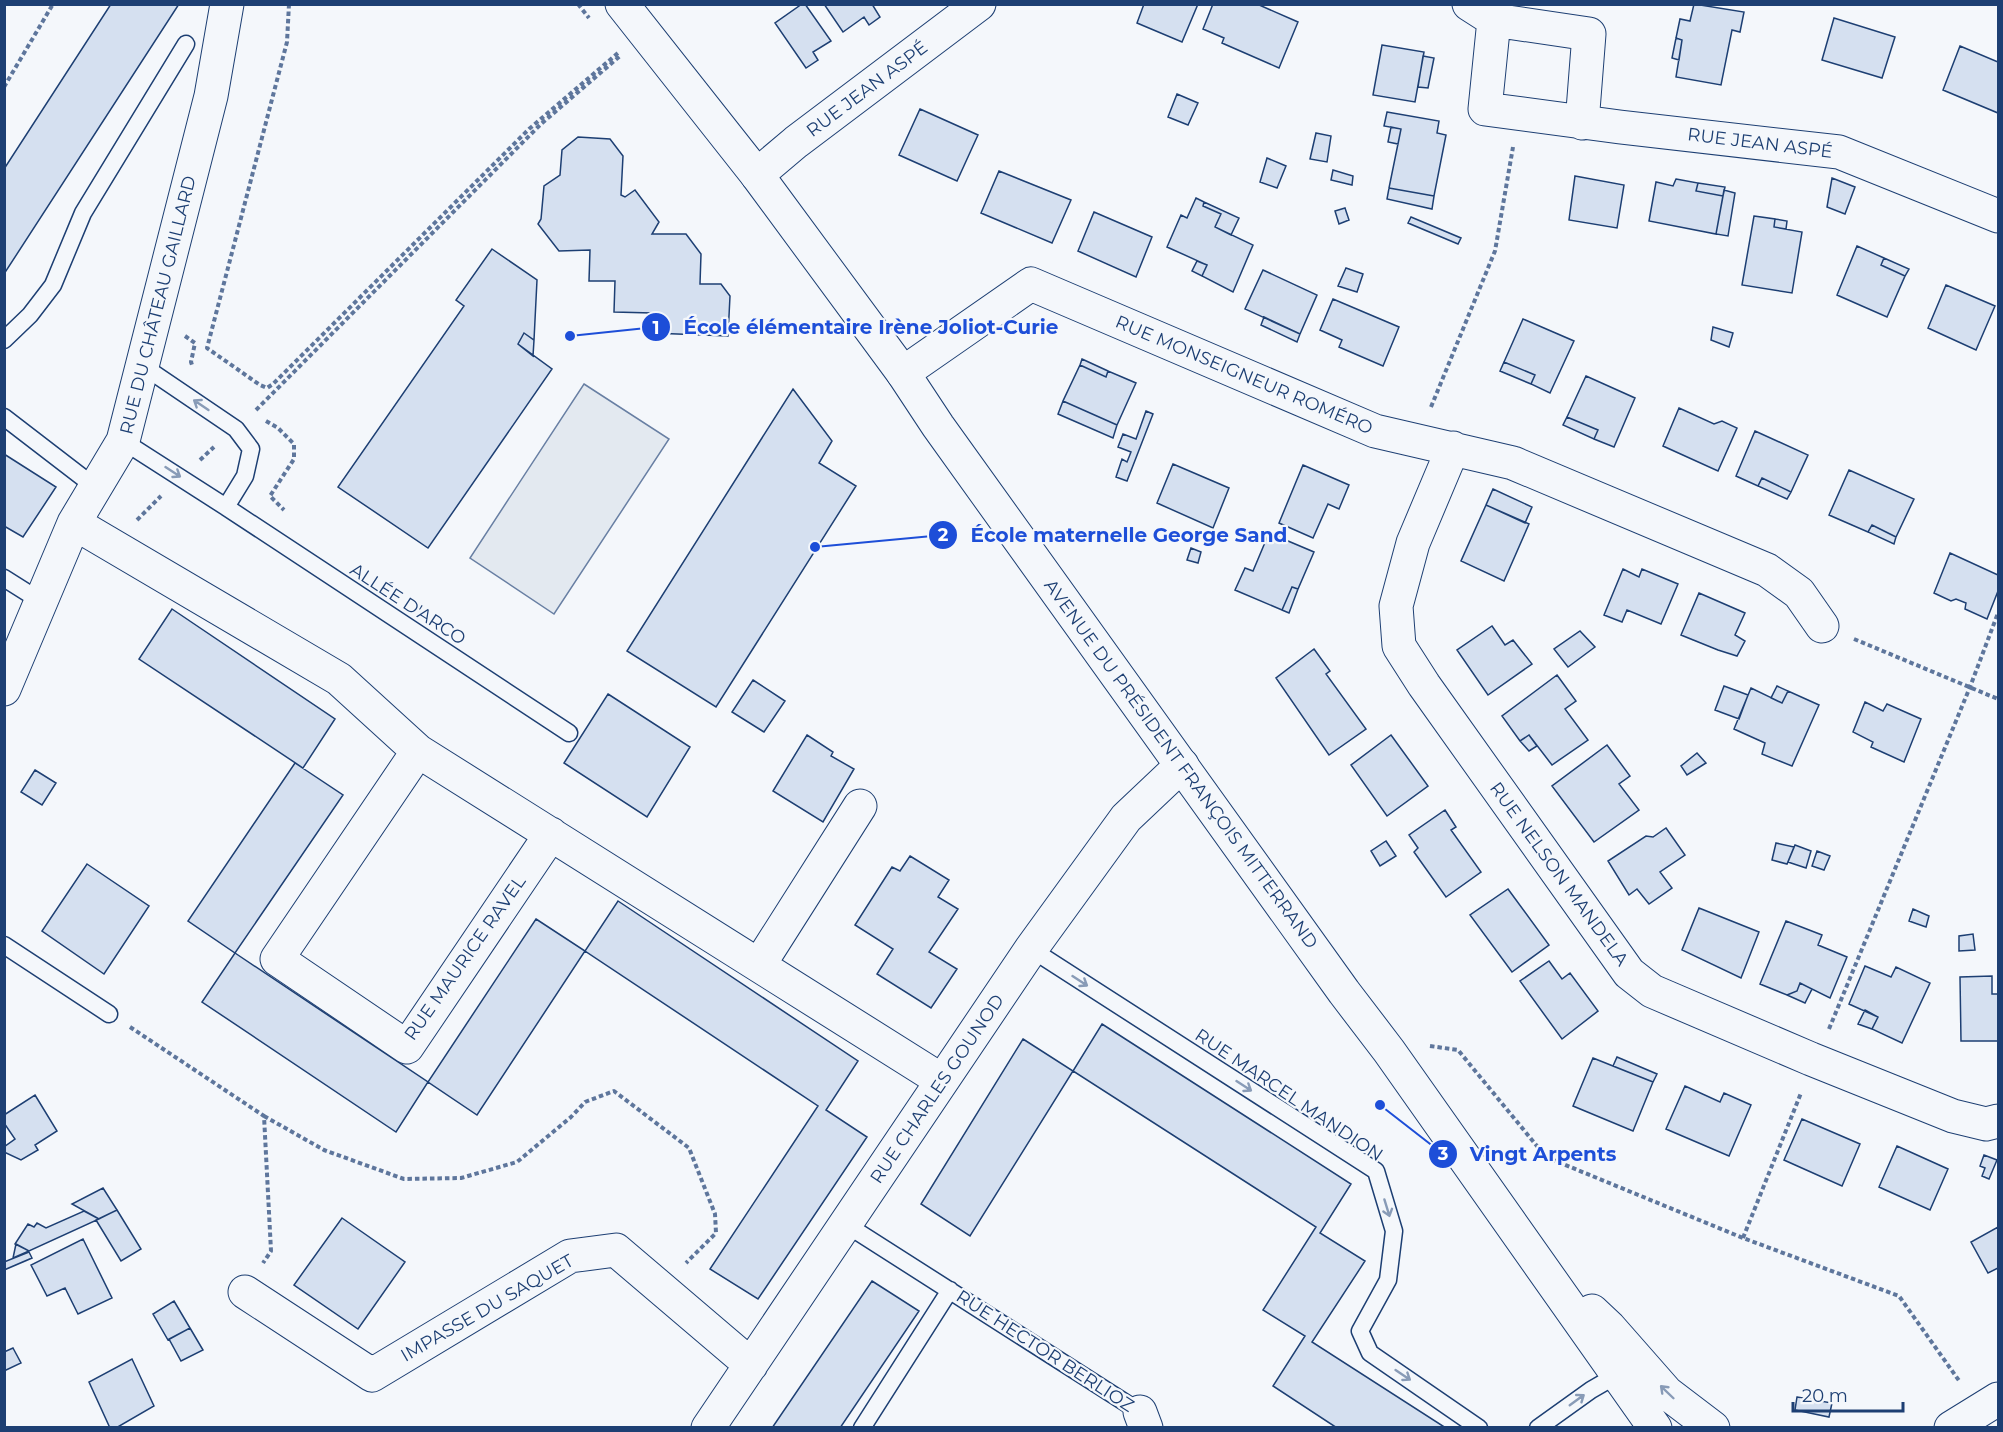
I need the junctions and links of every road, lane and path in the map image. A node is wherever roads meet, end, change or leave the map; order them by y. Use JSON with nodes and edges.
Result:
{"nodes":[{"id":1,"x":53,"y":4,"type":"edge"},
{"id":2,"x":227,"y":4,"type":"edge"},
{"id":3,"x":289,"y":4,"type":"edge"},
{"id":4,"x":622,"y":4,"type":"edge"},
{"id":5,"x":979,"y":4,"type":"edge"},
{"id":6,"x":1482,"y":12,"type":"edge"},
{"id":7,"x":646,"y":34,"type":"junction"},
{"id":8,"x":186,"y":44,"type":"dead end"},
{"id":9,"x":618,"y":53,"type":"dead end"},
{"id":10,"x":4,"y":87,"type":"edge"},
{"id":11,"x":1582,"y":123,"type":"junction"},
{"id":12,"x":1514,"y":144,"type":"dead end"},
{"id":13,"x":757,"y":175,"type":"junction"},
{"id":14,"x":1998,"y":216,"type":"edge"},
{"id":15,"x":155,"y":316,"type":"junction"},
{"id":16,"x":4,"y":340,"type":"edge"},
{"id":17,"x":142,"y":366,"type":"junction"},
{"id":18,"x":193,"y":368,"type":"dead end"},
{"id":19,"x":903,"y":373,"type":"junction"},
{"id":20,"x":267,"y":388,"type":"junction"},
{"id":21,"x":272,"y":395,"type":"junction"},
{"id":22,"x":4,"y":417,"type":"edge"},
{"id":23,"x":236,"y":429,"type":"junction"},
{"id":24,"x":123,"y":441,"type":"junction"},
{"id":25,"x":1453,"y":448,"type":"junction"},
{"id":26,"x":180,"y":477,"type":"junction"},
{"id":27,"x":95,"y":488,"type":"junction"},
{"id":28,"x":225,"y":507,"type":"junction"},
{"id":29,"x":285,"y":511,"type":"dead end"},
{"id":30,"x":74,"y":523,"type":"junction"},
{"id":31,"x":113,"y":544,"type":"junction"},
{"id":32,"x":4,"y":578,"type":"edge"},
{"id":33,"x":42,"y":602,"type":"junction"},
{"id":34,"x":1998,"y":613,"type":"edge"},
{"id":35,"x":1822,"y":626,"type":"joint"},
{"id":36,"x":1970,"y":687,"type":"junction"},
{"id":37,"x":4,"y":690,"type":"edge"},
{"id":38,"x":1998,"y":699,"type":"edge"},
{"id":39,"x":569,"y":734,"type":"dead end"},
{"id":40,"x":418,"y":751,"type":"junction"},
{"id":41,"x":1182,"y":765,"type":"junction"},
{"id":42,"x":860,"y":806,"type":"dead end"},
{"id":43,"x":551,"y":834,"type":"junction"},
{"id":44,"x":4,"y":945,"type":"edge"},
{"id":45,"x":1031,"y":949,"type":"junction"},
{"id":46,"x":759,"y":965,"type":"junction"},
{"id":47,"x":109,"y":1014,"type":"joint"},
{"id":48,"x":1389,"y":1051,"type":"junction"},
{"id":49,"x":1811,"y":1059,"type":"junction"},
{"id":50,"x":941,"y":1080,"type":"junction"},
{"id":51,"x":264,"y":1116,"type":"junction"},
{"id":52,"x":1998,"y":1121,"type":"edge"},
{"id":53,"x":847,"y":1225,"type":"junction"},
{"id":54,"x":1743,"y":1238,"type":"junction"},
{"id":55,"x":1542,"y":1267,"type":"junction"},
{"id":56,"x":660,"y":1288,"type":"junction"},
{"id":57,"x":950,"y":1290,"type":"junction"},
{"id":58,"x":245,"y":1292,"type":"joint"},
{"id":59,"x":751,"y":1365,"type":"junction"},
{"id":60,"x":1617,"y":1375,"type":"junction"},
{"id":61,"x":1989,"y":1405,"type":"edge"},
{"id":62,"x":1139,"y":1422,"type":"edge"},
{"id":63,"x":708,"y":1428,"type":"edge"},
{"id":64,"x":862,"y":1428,"type":"edge"},
{"id":65,"x":1479,"y":1428,"type":"edge"},
{"id":66,"x":1538,"y":1428,"type":"edge"},
{"id":67,"x":1655,"y":1428,"type":"edge"},
{"id":68,"x":1713,"y":1428,"type":"edge"},
{"id":69,"x":1951,"y":1428,"type":"edge"}],
"edges":[{"from":1,"to":10,"type":"path"},
{"from":2,"to":15,"type":"street","name":"RUE DU CHÂTEAU GAILLARD"},
{"from":3,"to":20,"type":"path"},
{"from":4,"to":7,"type":"street","name":"AVENUE DU PRÉSIDENT FRANÇOIS MITTERRAND"},
{"from":5,"to":13,"type":"street","name":"RUE JEAN ASPÉ"},
{"from":6,"to":11,"type":"street","name":"RUE JEAN ASPÉ"},
{"from":6,"to":11,"type":"street","name":"RUE JEAN ASPÉ"},
{"from":7,"to":13,"type":"street","name":"AVENUE DU PRÉSIDENT FRANÇOIS MITTERRAND"},
{"from":7,"to":21,"type":"path"},
{"from":8,"to":16,"type":"lane"},
{"from":9,"to":20,"type":"path"},
{"from":11,"to":14,"type":"street","name":"RUE JEAN ASPÉ"},
{"from":12,"to":25,"type":"path"},
{"from":13,"to":19,"type":"street","name":"AVENUE DU PRÉSIDENT FRANÇOIS MITTERRAND"},
{"from":15,"to":17,"type":"street","name":"RUE DU CHÂTEAU GAILLARD"},
{"from":15,"to":18,"type":"path"},
{"from":23,"to":17,"type":"lane","one_way":true},
{"from":17,"to":24,"type":"street","name":"RUE DU CHÂTEAU GAILLARD"},
{"from":19,"to":25,"type":"street","name":"RUE MONSEIGNEUR ROMÉRO"},
{"from":19,"to":41,"type":"street","name":"AVENUE DU PRÉSIDENT FRANÇOIS MITTERRAND"},
{"from":20,"to":21,"type":"path"},
{"from":21,"to":29,"type":"path"},
{"from":22,"to":27,"type":"lane"},
{"from":23,"to":26,"type":"path"},
{"from":23,"to":28,"type":"lane"},
{"from":24,"to":26,"type":"lane","name":"ALLÉE D'ARCO","one_way":true},
{"from":24,"to":27,"type":"street","name":"RUE DU CHÂTEAU GAILLARD"},
{"from":25,"to":35,"type":"street","name":"RUE MONSEIGNEUR ROMÉRO"},
{"from":25,"to":49,"type":"street","name":"RUE NELSON MANDELA"},
{"from":26,"to":28,"type":"lane","name":"ALLÉE D'ARCO"},
{"from":26,"to":31,"type":"path"},
{"from":27,"to":30,"type":"street","name":"RUE DU CHÂTEAU GAILLARD"},
{"from":28,"to":39,"type":"lane","name":"ALLÉE D'ARCO"},
{"from":30,"to":31,"type":"street"},
{"from":30,"to":33,"type":"street","name":"RUE DU CHÂTEAU GAILLARD"},
{"from":31,"to":40,"type":"street"},
{"from":32,"to":33,"type":"lane"},
{"from":33,"to":37,"type":"street","name":"RUE DU CHÂTEAU GAILLARD"},
{"from":34,"to":36,"type":"path"},
{"from":35,"to":36,"type":"path"},
{"from":36,"to":38,"type":"path"},
{"from":36,"to":49,"type":"path"},
{"from":40,"to":43,"type":"street"},
{"from":40,"to":43,"type":"street","name":"RUE MAURICE RAVEL"},
{"from":41,"to":45,"type":"street","name":"RUE CHARLES GOUNOD"},
{"from":41,"to":48,"type":"street","name":"AVENUE DU PRÉSIDENT FRANÇOIS MITTERRAND"},
{"from":42,"to":46,"type":"street"},
{"from":43,"to":46,"type":"street"},
{"from":44,"to":47,"type":"lane"},
{"from":45,"to":50,"type":"street","name":"RUE CHARLES GOUNOD"},
{"from":45,"to":65,"type":"lane","name":"RUE MARCEL MANDION","one_way":true},
{"from":46,"to":50,"type":"street"},
{"from":47,"to":51,"type":"path"},
{"from":48,"to":54,"type":"path"},
{"from":48,"to":55,"type":"street","name":"AVENUE DU PRÉSIDENT FRANÇOIS MITTERRAND"},
{"from":49,"to":52,"type":"street","name":"RUE NELSON MANDELA"},
{"from":49,"to":54,"type":"path"},
{"from":50,"to":53,"type":"street","name":"RUE CHARLES GOUNOD"},
{"from":51,"to":56,"type":"path"},
{"from":51,"to":58,"type":"path"},
{"from":53,"to":57,"type":"lane","name":"RUE HECTOR BERLIOZ"},
{"from":53,"to":59,"type":"street","name":"RUE CHARLES GOUNOD"},
{"from":54,"to":61,"type":"path"},
{"from":55,"to":60,"type":"street","name":"AVENUE DU PRÉSIDENT FRANÇOIS MITTERRAND"},
{"from":68,"to":55,"type":"street","name":"AVENUE DU PRÉSIDENT FRANÇOIS MITTERRAND","one_way":true},
{"from":56,"to":58,"type":"street","name":"IMPASSE DU SAQUET"},
{"from":56,"to":59,"type":"street","name":"IMPASSE DU SAQUET"},
{"from":57,"to":62,"type":"lane","name":"RUE HECTOR BERLIOZ"},
{"from":57,"to":64,"type":"lane","name":"RUE HECTOR BERLIOZ"},
{"from":59,"to":63,"type":"street","name":"RUE CHARLES GOUNOD"},
{"from":66,"to":60,"type":"lane","one_way":true},
{"from":60,"to":67,"type":"street","name":"AVENUE DU PRÉSIDENT FRANÇOIS MITTERRAND"},
{"from":61,"to":69,"type":"street"}]}
